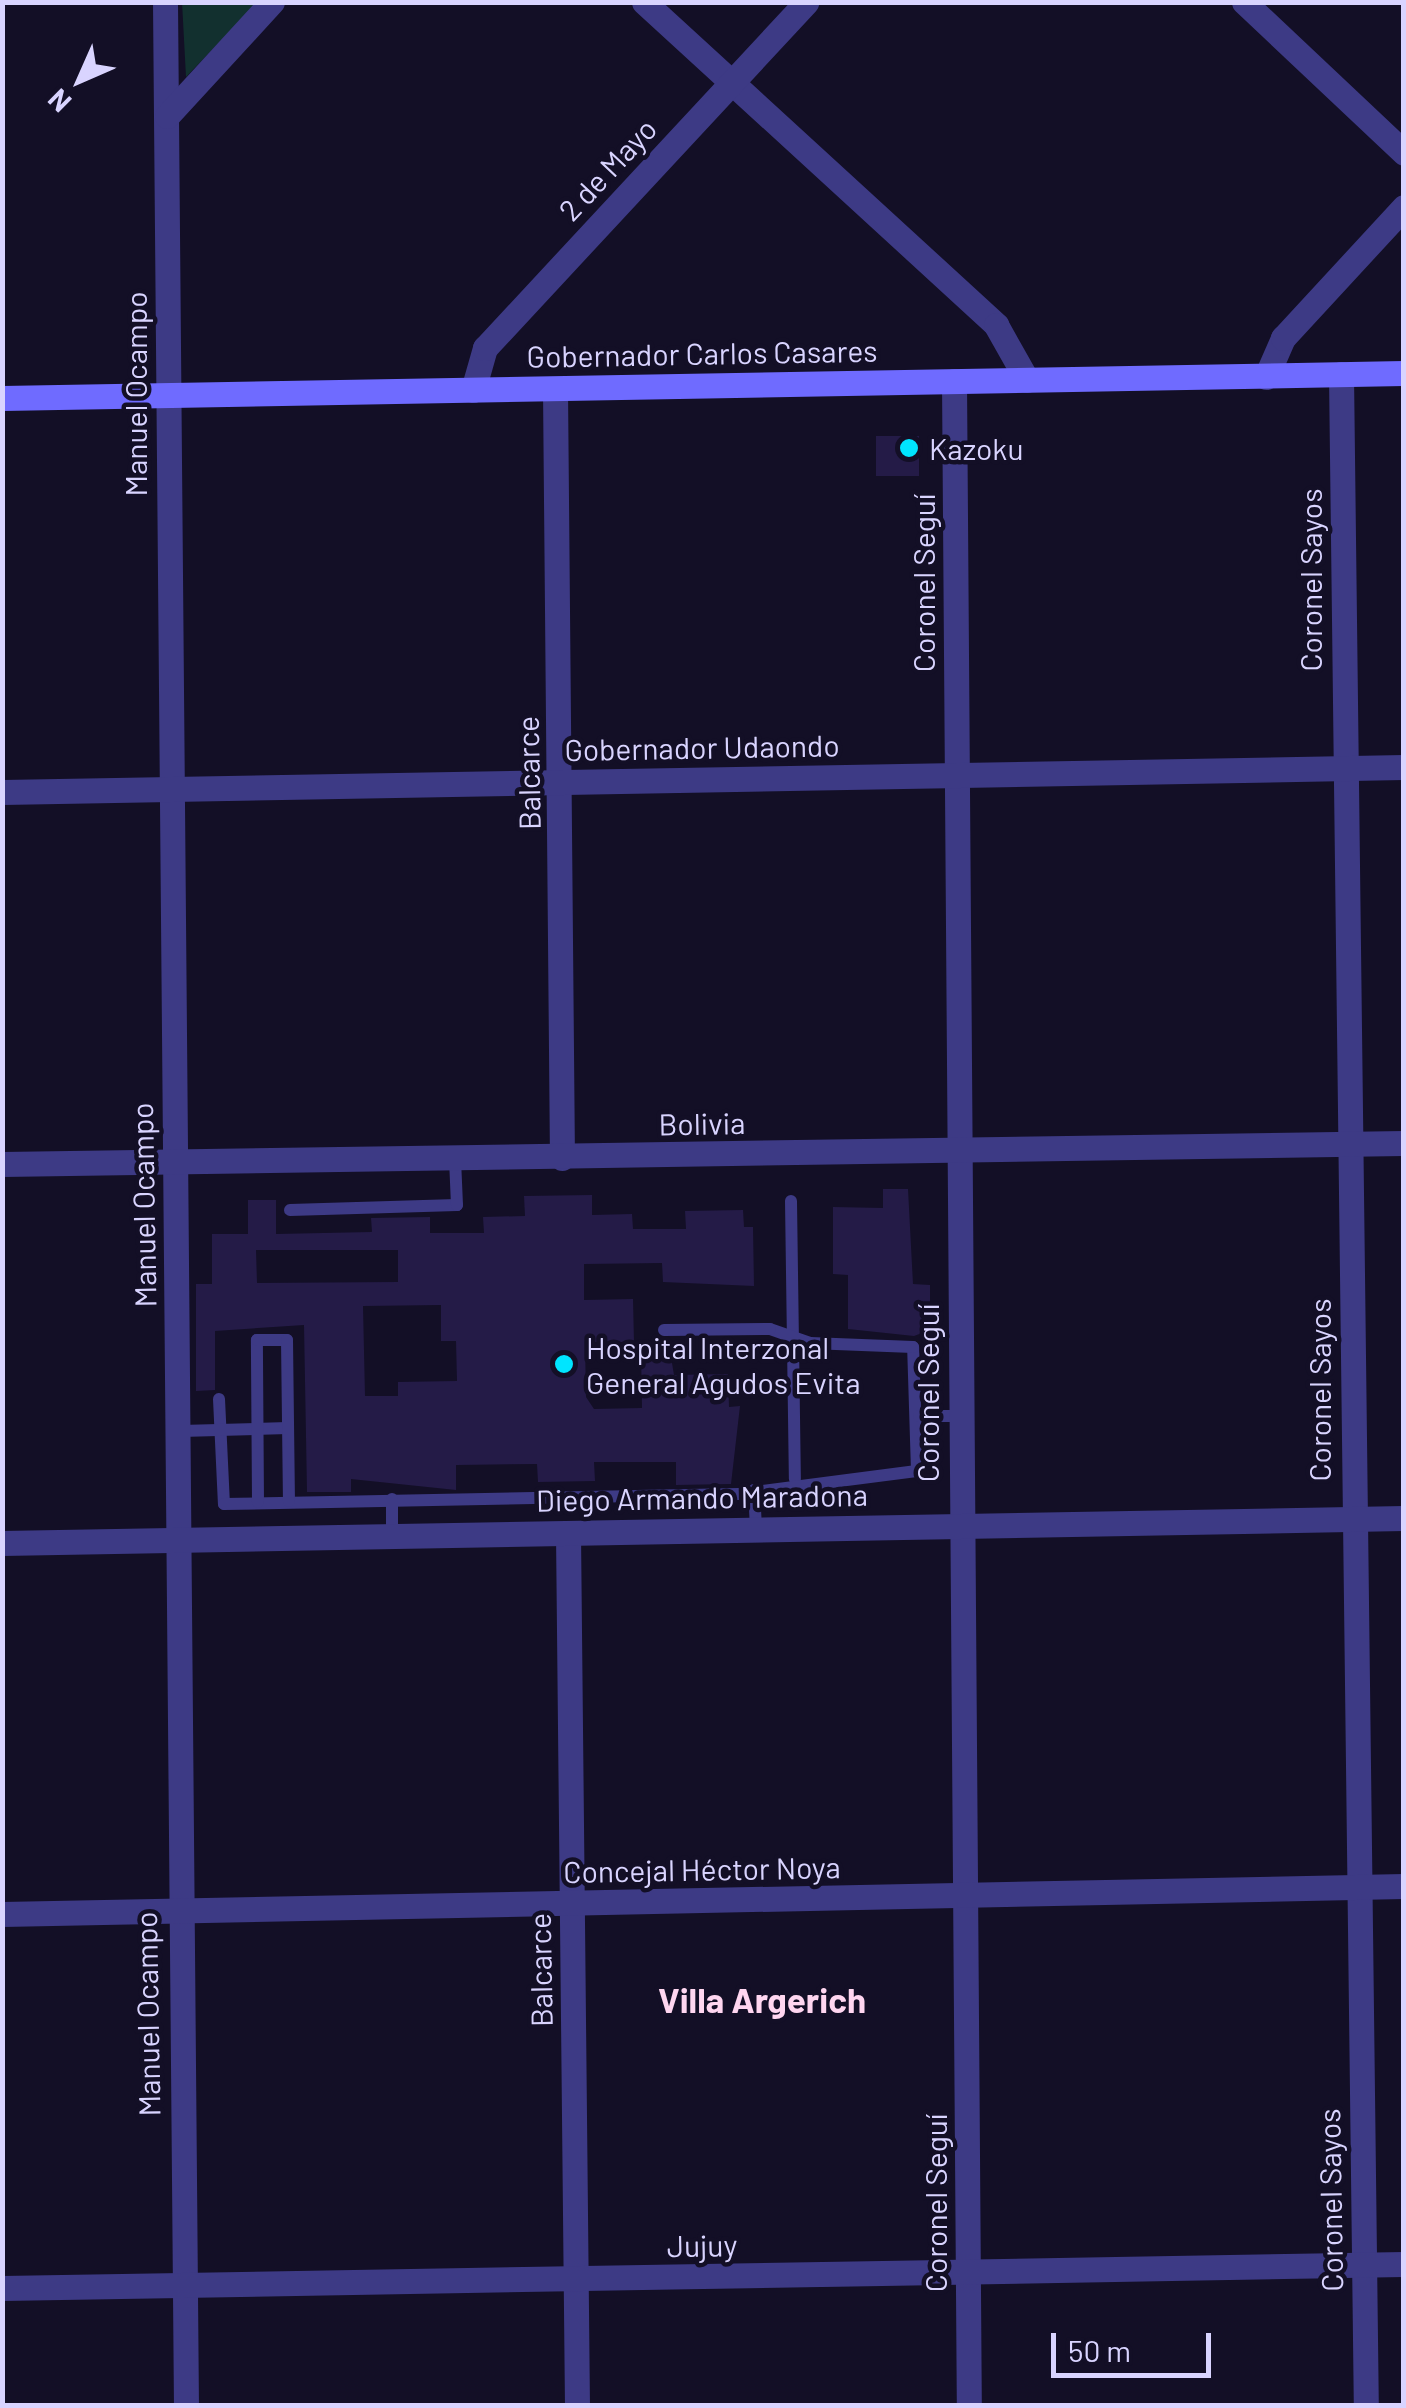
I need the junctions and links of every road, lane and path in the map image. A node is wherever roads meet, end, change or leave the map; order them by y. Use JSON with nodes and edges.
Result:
{"nodes":[{"id":1,"x":165,"y":2,"type":"edge"},
{"id":2,"x":272,"y":2,"type":"edge"},
{"id":3,"x":644,"y":2,"type":"edge"},
{"id":4,"x":806,"y":2,"type":"edge"},
{"id":5,"x":1244,"y":2,"type":"edge"},
{"id":6,"x":732,"y":82,"type":"junction"},
{"id":7,"x":166,"y":116,"type":"junction"},
{"id":8,"x":1404,"y":153,"type":"edge"},
{"id":9,"x":1404,"y":207,"type":"edge"},
{"id":10,"x":1404,"y":373,"type":"edge"},
{"id":11,"x":1341,"y":374,"type":"junction"},
{"id":12,"x":1266,"y":376,"type":"junction"},
{"id":13,"x":1026,"y":380,"type":"junction"},
{"id":14,"x":954,"y":381,"type":"junction"},
{"id":15,"x":555,"y":388,"type":"junction"},
{"id":16,"x":473,"y":390,"type":"junction"},
{"id":17,"x":168,"y":394,"type":"junction"},
{"id":18,"x":2,"y":398,"type":"edge"},
{"id":19,"x":1404,"y":767,"type":"edge"},
{"id":20,"x":1344,"y":768,"type":"junction"},
{"id":21,"x":955,"y":774,"type":"junction"},
{"id":22,"x":562,"y":782,"type":"junction"},
{"id":23,"x":166,"y":788,"type":"junction"},
{"id":24,"x":2,"y":792,"type":"edge"},
{"id":25,"x":1404,"y":1143,"type":"edge"},
{"id":26,"x":1350,"y":1144,"type":"junction"},
{"id":27,"x":958,"y":1151,"type":"junction"},
{"id":28,"x":562,"y":1158,"type":"junction"},
{"id":29,"x":455,"y":1160,"type":"junction"},
{"id":30,"x":175,"y":1162,"type":"junction"},
{"id":31,"x":2,"y":1164,"type":"edge"},
{"id":32,"x":791,"y":1200,"type":"dead end"},
{"id":33,"x":290,"y":1210,"type":"dead end"},
{"id":34,"x":664,"y":1330,"type":"dead end"},
{"id":35,"x":791,"y":1336,"type":"junction"},
{"id":36,"x":219,"y":1399,"type":"dead end"},
{"id":37,"x":918,"y":1416,"type":"junction"},
{"id":38,"x":959,"y":1416,"type":"junction"},
{"id":39,"x":258,"y":1428,"type":"junction"},
{"id":40,"x":288,"y":1428,"type":"junction"},
{"id":41,"x":220,"y":1430,"type":"junction"},
{"id":42,"x":181,"y":1431,"type":"junction"},
{"id":43,"x":796,"y":1479,"type":"junction"},
{"id":44,"x":754,"y":1490,"type":"junction"},
{"id":45,"x":392,"y":1499,"type":"junction"},
{"id":46,"x":289,"y":1501,"type":"junction"},
{"id":47,"x":258,"y":1502,"type":"junction"},
{"id":48,"x":1404,"y":1518,"type":"edge"},
{"id":49,"x":1352,"y":1519,"type":"junction"},
{"id":50,"x":960,"y":1525,"type":"junction"},
{"id":51,"x":756,"y":1527,"type":"junction"},
{"id":52,"x":568,"y":1533,"type":"junction"},
{"id":53,"x":392,"y":1535,"type":"junction"},
{"id":54,"x":182,"y":1540,"type":"junction"},
{"id":55,"x":2,"y":1543,"type":"edge"},
{"id":56,"x":1404,"y":1886,"type":"edge"},
{"id":57,"x":1359,"y":1887,"type":"junction"},
{"id":58,"x":966,"y":1896,"type":"junction"},
{"id":59,"x":572,"y":1904,"type":"junction"},
{"id":60,"x":177,"y":1912,"type":"junction"},
{"id":61,"x":2,"y":1914,"type":"edge"},
{"id":62,"x":1404,"y":2264,"type":"edge"},
{"id":63,"x":1362,"y":2265,"type":"junction"},
{"id":64,"x":968,"y":2272,"type":"junction"},
{"id":65,"x":576,"y":2280,"type":"junction"},
{"id":66,"x":185,"y":2285,"type":"junction"},
{"id":67,"x":2,"y":2288,"type":"edge"},
{"id":68,"x":186,"y":2406,"type":"edge"},
{"id":69,"x":577,"y":2406,"type":"edge"},
{"id":70,"x":969,"y":2406,"type":"edge"},
{"id":71,"x":1366,"y":2406,"type":"edge"}],
"edges":[{"from":1,"to":7,"type":"street","name":"Manuel Ocampo"},
{"from":2,"to":7,"type":"street"},
{"from":3,"to":6,"type":"street"},
{"from":4,"to":6,"type":"street","name":"2 de Mayo"},
{"from":5,"to":8,"type":"street"},
{"from":6,"to":13,"type":"street"},
{"from":6,"to":16,"type":"street","name":"2 de Mayo"},
{"from":7,"to":17,"type":"street","name":"Manuel Ocampo"},
{"from":9,"to":12,"type":"street"},
{"from":10,"to":11,"type":"street","name":"Gobernador Carlos Casares"},
{"from":11,"to":12,"type":"street","name":"Gobernador Carlos Casares"},
{"from":11,"to":20,"type":"street","name":"Coronel Sayos"},
{"from":12,"to":13,"type":"street","name":"Gobernador Carlos Casares"},
{"from":13,"to":14,"type":"street","name":"Gobernador Carlos Casares"},
{"from":14,"to":15,"type":"street","name":"Gobernador Carlos Casares"},
{"from":14,"to":21,"type":"street","name":"Coronel Seguí"},
{"from":15,"to":16,"type":"street","name":"Gobernador Carlos Casares"},
{"from":15,"to":22,"type":"street","name":"Balcarce"},
{"from":16,"to":17,"type":"street","name":"Gobernador Carlos Casares"},
{"from":17,"to":18,"type":"street","name":"Gobernador Carlos Casares"},
{"from":17,"to":23,"type":"street","name":"Manuel Ocampo"},
{"from":19,"to":20,"type":"street","name":"Gobernador Udaondo"},
{"from":20,"to":21,"type":"street","name":"Gobernador Udaondo"},
{"from":20,"to":26,"type":"street","name":"Coronel Sayos"},
{"from":21,"to":22,"type":"street","name":"Gobernador Udaondo"},
{"from":21,"to":27,"type":"street","name":"Coronel Seguí"},
{"from":22,"to":23,"type":"street","name":"Gobernador Udaondo"},
{"from":22,"to":28,"type":"street","name":"Balcarce"},
{"from":23,"to":24,"type":"street","name":"Gobernador Udaondo"},
{"from":23,"to":30,"type":"street","name":"Manuel Ocampo"},
{"from":25,"to":26,"type":"street","name":"Bolivia"},
{"from":26,"to":27,"type":"street","name":"Bolivia"},
{"from":26,"to":49,"type":"street","name":"Coronel Sayos"},
{"from":27,"to":28,"type":"street","name":"Bolivia"},
{"from":27,"to":38,"type":"street","name":"Coronel Seguí"},
{"from":28,"to":29,"type":"street","name":"Bolivia"},
{"from":29,"to":30,"type":"street","name":"Bolivia"},
{"from":29,"to":33,"type":"lane"},
{"from":30,"to":31,"type":"street","name":"Bolivia"},
{"from":30,"to":42,"type":"street","name":"Manuel Ocampo"},
{"from":32,"to":35,"type":"lane"},
{"from":34,"to":35,"type":"lane"},
{"from":35,"to":37,"type":"lane"},
{"from":35,"to":43,"type":"lane"},
{"from":36,"to":41,"type":"lane"},
{"from":37,"to":38,"type":"lane"},
{"from":37,"to":43,"type":"lane"},
{"from":38,"to":50,"type":"street","name":"Coronel Seguí"},
{"from":39,"to":40,"type":"lane"},
{"from":39,"to":40,"type":"lane"},
{"from":39,"to":41,"type":"lane"},
{"from":39,"to":47,"type":"lane"},
{"from":40,"to":46,"type":"lane"},
{"from":41,"to":42,"type":"lane"},
{"from":41,"to":47,"type":"lane"},
{"from":42,"to":54,"type":"street","name":"Manuel Ocampo"},
{"from":43,"to":44,"type":"lane"},
{"from":44,"to":45,"type":"lane"},
{"from":44,"to":51,"type":"lane"},
{"from":45,"to":46,"type":"lane"},
{"from":45,"to":53,"type":"lane"},
{"from":46,"to":47,"type":"lane"},
{"from":48,"to":49,"type":"street","name":"Diego Armando Maradona"},
{"from":49,"to":50,"type":"street","name":"Diego Armando Maradona"},
{"from":49,"to":57,"type":"street","name":"Coronel Sayos"},
{"from":50,"to":51,"type":"street","name":"Diego Armando Maradona"},
{"from":50,"to":58,"type":"street","name":"Coronel Seguí"},
{"from":51,"to":52,"type":"street","name":"Diego Armando Maradona"},
{"from":52,"to":53,"type":"street","name":"Diego Armando Maradona"},
{"from":52,"to":59,"type":"street","name":"Balcarce"},
{"from":53,"to":54,"type":"street","name":"Diego Armando Maradona"},
{"from":54,"to":55,"type":"street","name":"Diego Armando Maradona"},
{"from":54,"to":60,"type":"street","name":"Manuel Ocampo"},
{"from":56,"to":57,"type":"street","name":"Concejal Héctor Noya"},
{"from":57,"to":58,"type":"street","name":"Concejal Héctor Noya"},
{"from":57,"to":63,"type":"street","name":"Coronel Sayos"},
{"from":58,"to":59,"type":"street","name":"Concejal Héctor Noya"},
{"from":58,"to":64,"type":"street","name":"Coronel Seguí"},
{"from":59,"to":60,"type":"street","name":"Concejal Héctor Noya"},
{"from":59,"to":65,"type":"street","name":"Balcarce"},
{"from":60,"to":61,"type":"street","name":"Concejal Héctor Noya"},
{"from":60,"to":66,"type":"street","name":"Manuel Ocampo"},
{"from":62,"to":63,"type":"street","name":"Jujuy"},
{"from":63,"to":64,"type":"street","name":"Jujuy"},
{"from":63,"to":71,"type":"street","name":"Coronel Sayos"},
{"from":64,"to":65,"type":"street","name":"Jujuy"},
{"from":64,"to":70,"type":"street","name":"Coronel Seguí"},
{"from":65,"to":66,"type":"street","name":"Jujuy"},
{"from":65,"to":69,"type":"street","name":"Balcarce"},
{"from":66,"to":67,"type":"street","name":"Jujuy"},
{"from":66,"to":68,"type":"street","name":"Manuel Ocampo"}]}
